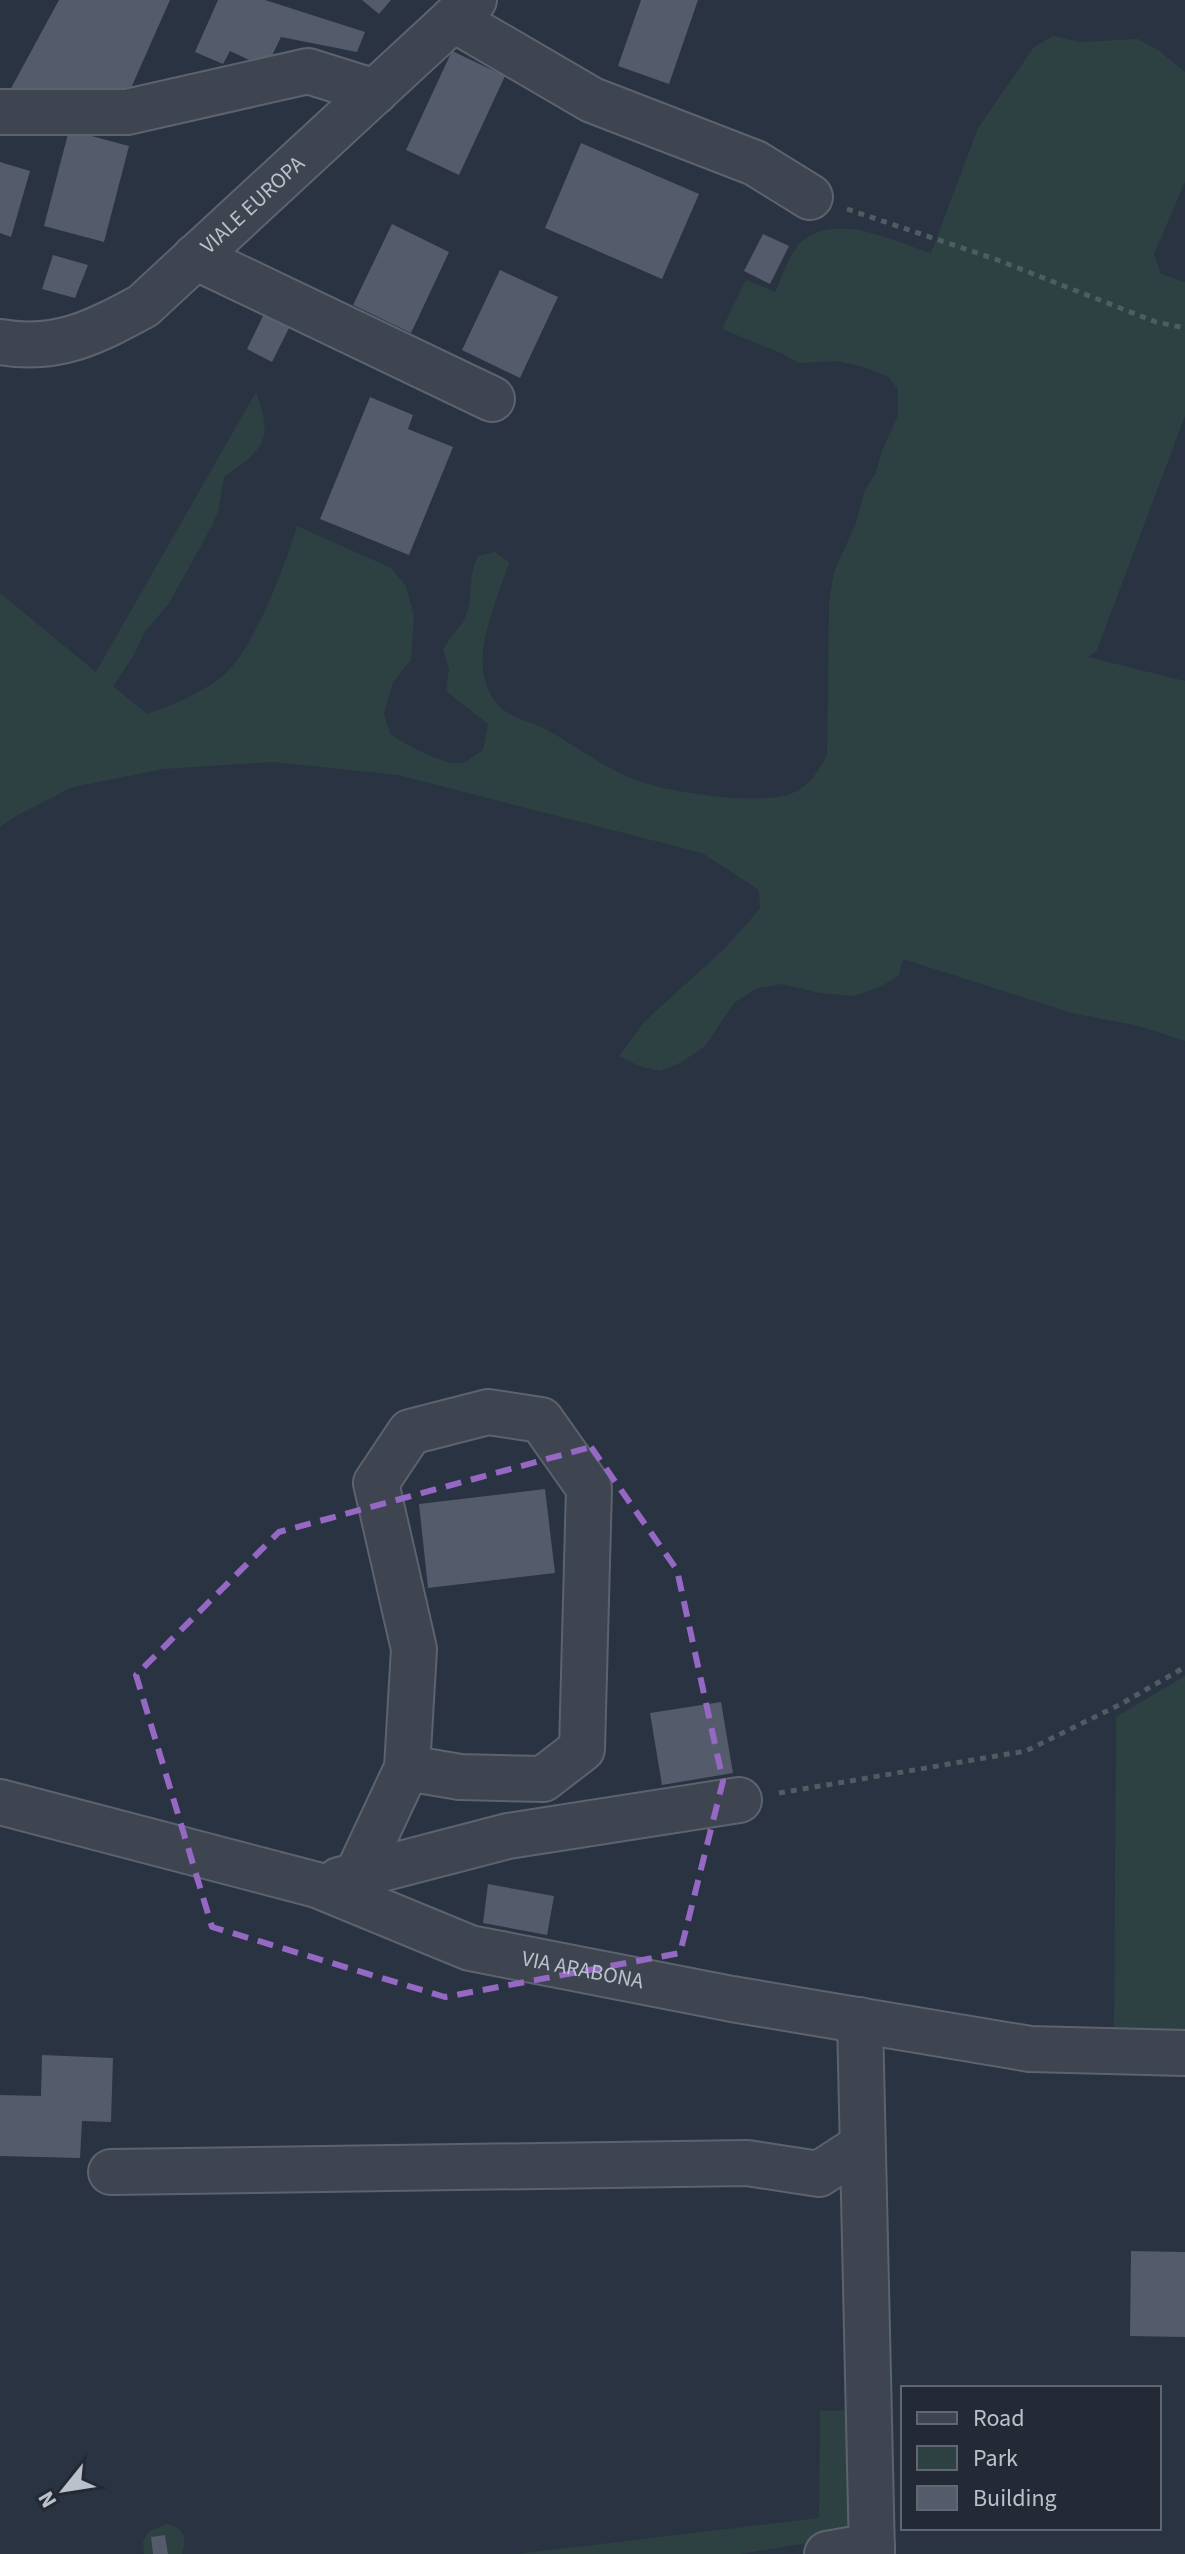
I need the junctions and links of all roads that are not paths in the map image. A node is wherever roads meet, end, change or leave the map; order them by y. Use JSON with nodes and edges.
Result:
{"nodes":[{"id":1,"x":464,"y":10,"type":"edge"},
{"id":2,"x":375,"y":92,"type":"junction"},
{"id":3,"x":0,"y":112,"type":"edge"},
{"id":4,"x":810,"y":197,"type":"road end"},
{"id":5,"x":195,"y":257,"type":"junction"},
{"id":6,"x":0,"y":342,"type":"edge"},
{"id":7,"x":492,"y":399,"type":"dead end"},
{"id":8,"x":407,"y":1768,"type":"junction"},
{"id":9,"x":739,"y":1800,"type":"road end"},
{"id":10,"x":0,"y":1802,"type":"edge"},
{"id":11,"x":337,"y":1880,"type":"junction"},
{"id":12,"x":860,"y":2020,"type":"junction"},
{"id":13,"x":1185,"y":2053,"type":"edge"},
{"id":14,"x":862,"y":2146,"type":"junction"},
{"id":15,"x":111,"y":2172,"type":"dead end"},
{"id":16,"x":872,"y":2550,"type":"edge"},
{"id":17,"x":827,"y":2554,"type":"edge"}],
"edges":[{"from":1,"to":2,"type":"street","name":"VIALE EUROPA"},
{"from":1,"to":4,"type":"street"},
{"from":2,"to":3,"type":"street"},
{"from":2,"to":5,"type":"street","name":"VIALE EUROPA"},
{"from":5,"to":6,"type":"street","name":"VIALE EUROPA"},
{"from":5,"to":7,"type":"street"},
{"from":8,"to":8,"type":"street"},
{"from":8,"to":11,"type":"street"},
{"from":9,"to":11,"type":"street"},
{"from":10,"to":11,"type":"street","name":"VIA ARABONA"},
{"from":11,"to":12,"type":"street","name":"VIA ARABONA"},
{"from":12,"to":13,"type":"street","name":"VIA ARABONA"},
{"from":12,"to":14,"type":"street"},
{"from":14,"to":15,"type":"street"},
{"from":14,"to":16,"type":"street"},
{"from":16,"to":17,"type":"street"}]}
